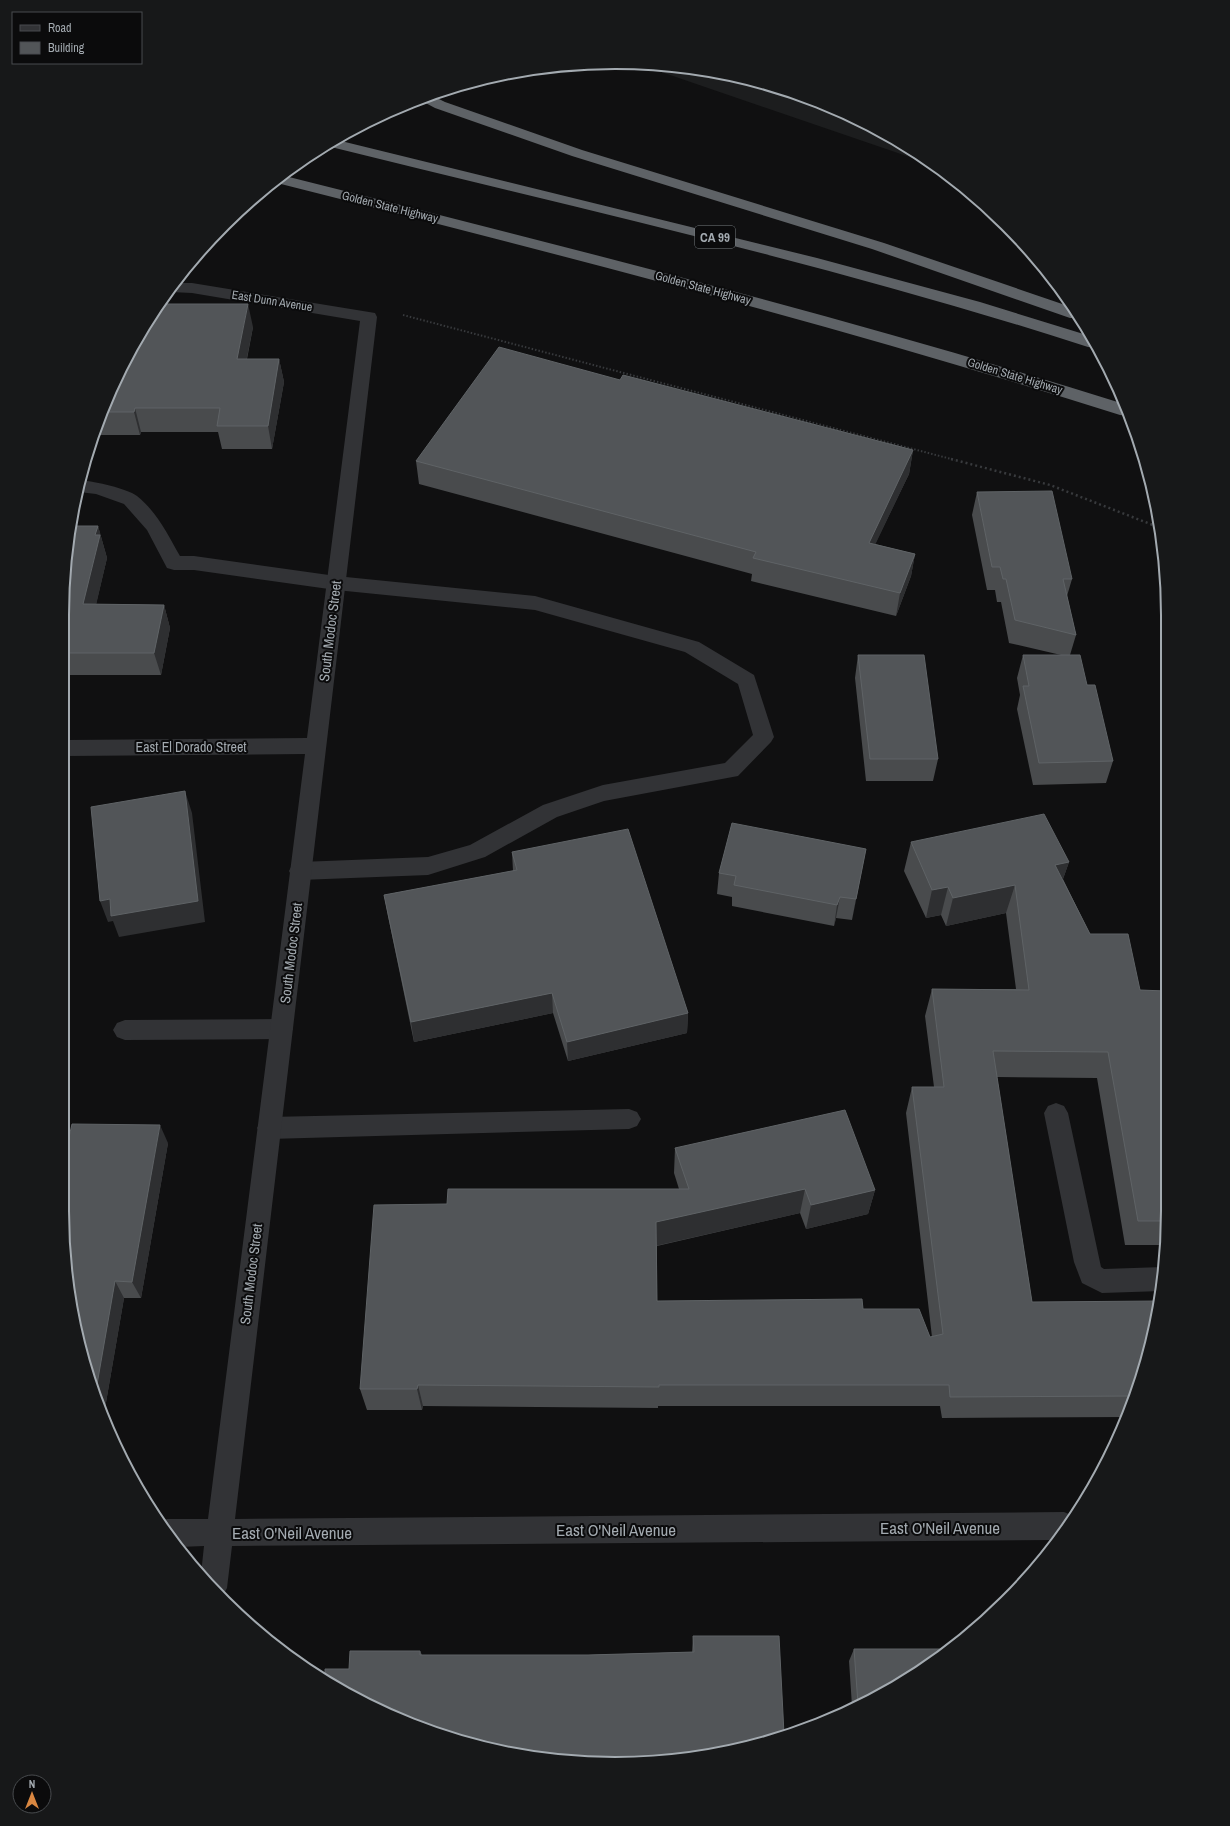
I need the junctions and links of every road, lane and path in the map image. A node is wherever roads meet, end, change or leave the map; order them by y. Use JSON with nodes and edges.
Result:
{"nodes":[{"id":1,"x":432,"y":101,"type":"edge"},
{"id":2,"x":338,"y":144,"type":"edge"},
{"id":3,"x":285,"y":180,"type":"edge"},
{"id":4,"x":276,"y":188,"type":"edge"},
{"id":5,"x":565,"y":252,"type":"junction"},
{"id":6,"x":178,"y":288,"type":"edge"},
{"id":7,"x":1068,"y":311,"type":"edge"},
{"id":8,"x":369,"y":317,"type":"junction"},
{"id":9,"x":1087,"y":341,"type":"edge"},
{"id":10,"x":1120,"y":409,"type":"edge"},
{"id":11,"x":85,"y":487,"type":"edge"},
{"id":12,"x":1153,"y":525,"type":"edge"},
{"id":13,"x":336,"y":583,"type":"junction"},
{"id":14,"x":316,"y":746,"type":"junction"},
{"id":15,"x":69,"y":748,"type":"edge"},
{"id":16,"x":300,"y":871,"type":"junction"},
{"id":17,"x":281,"y":1029,"type":"junction"},
{"id":18,"x":125,"y":1030,"type":"dead end"},
{"id":19,"x":1056,"y":1112,"type":"dead end"},
{"id":20,"x":630,"y":1119,"type":"dead end"},
{"id":21,"x":269,"y":1128,"type":"junction"},
{"id":22,"x":1156,"y":1278,"type":"edge"},
{"id":23,"x":1060,"y":1526,"type":"edge"},
{"id":24,"x":220,"y":1532,"type":"junction"},
{"id":25,"x":175,"y":1533,"type":"edge"},
{"id":26,"x":214,"y":1581,"type":"edge"}],
"edges":[{"from":1,"to":7,"type":"highway"},
{"from":2,"to":9,"type":"highway","number":"CA 99"},
{"from":3,"to":5,"type":"highway","name":"Golden State Highway"},
{"from":4,"to":5,"type":"highway"},
{"from":5,"to":10,"type":"highway","name":"Golden State Highway"},
{"from":6,"to":8,"type":"street","name":"East Dunn Avenue"},
{"from":8,"to":12,"type":"path"},
{"from":8,"to":13,"type":"street","name":"South Modoc Street"},
{"from":11,"to":13,"type":"street"},
{"from":13,"to":14,"type":"street","name":"South Modoc Street"},
{"from":13,"to":16,"type":"street"},
{"from":14,"to":15,"type":"street","name":"East El Dorado Street"},
{"from":14,"to":16,"type":"street","name":"South Modoc Street"},
{"from":16,"to":17,"type":"street","name":"South Modoc Street"},
{"from":17,"to":18,"type":"street"},
{"from":17,"to":21,"type":"street","name":"South Modoc Street"},
{"from":19,"to":22,"type":"street"},
{"from":20,"to":21,"type":"street"},
{"from":21,"to":24,"type":"street","name":"South Modoc Street"},
{"from":23,"to":24,"type":"street","name":"East O'Neil Avenue"},
{"from":24,"to":25,"type":"street","name":"East O'Neil Avenue"},
{"from":24,"to":26,"type":"street","name":"South Modoc Street"}]}
